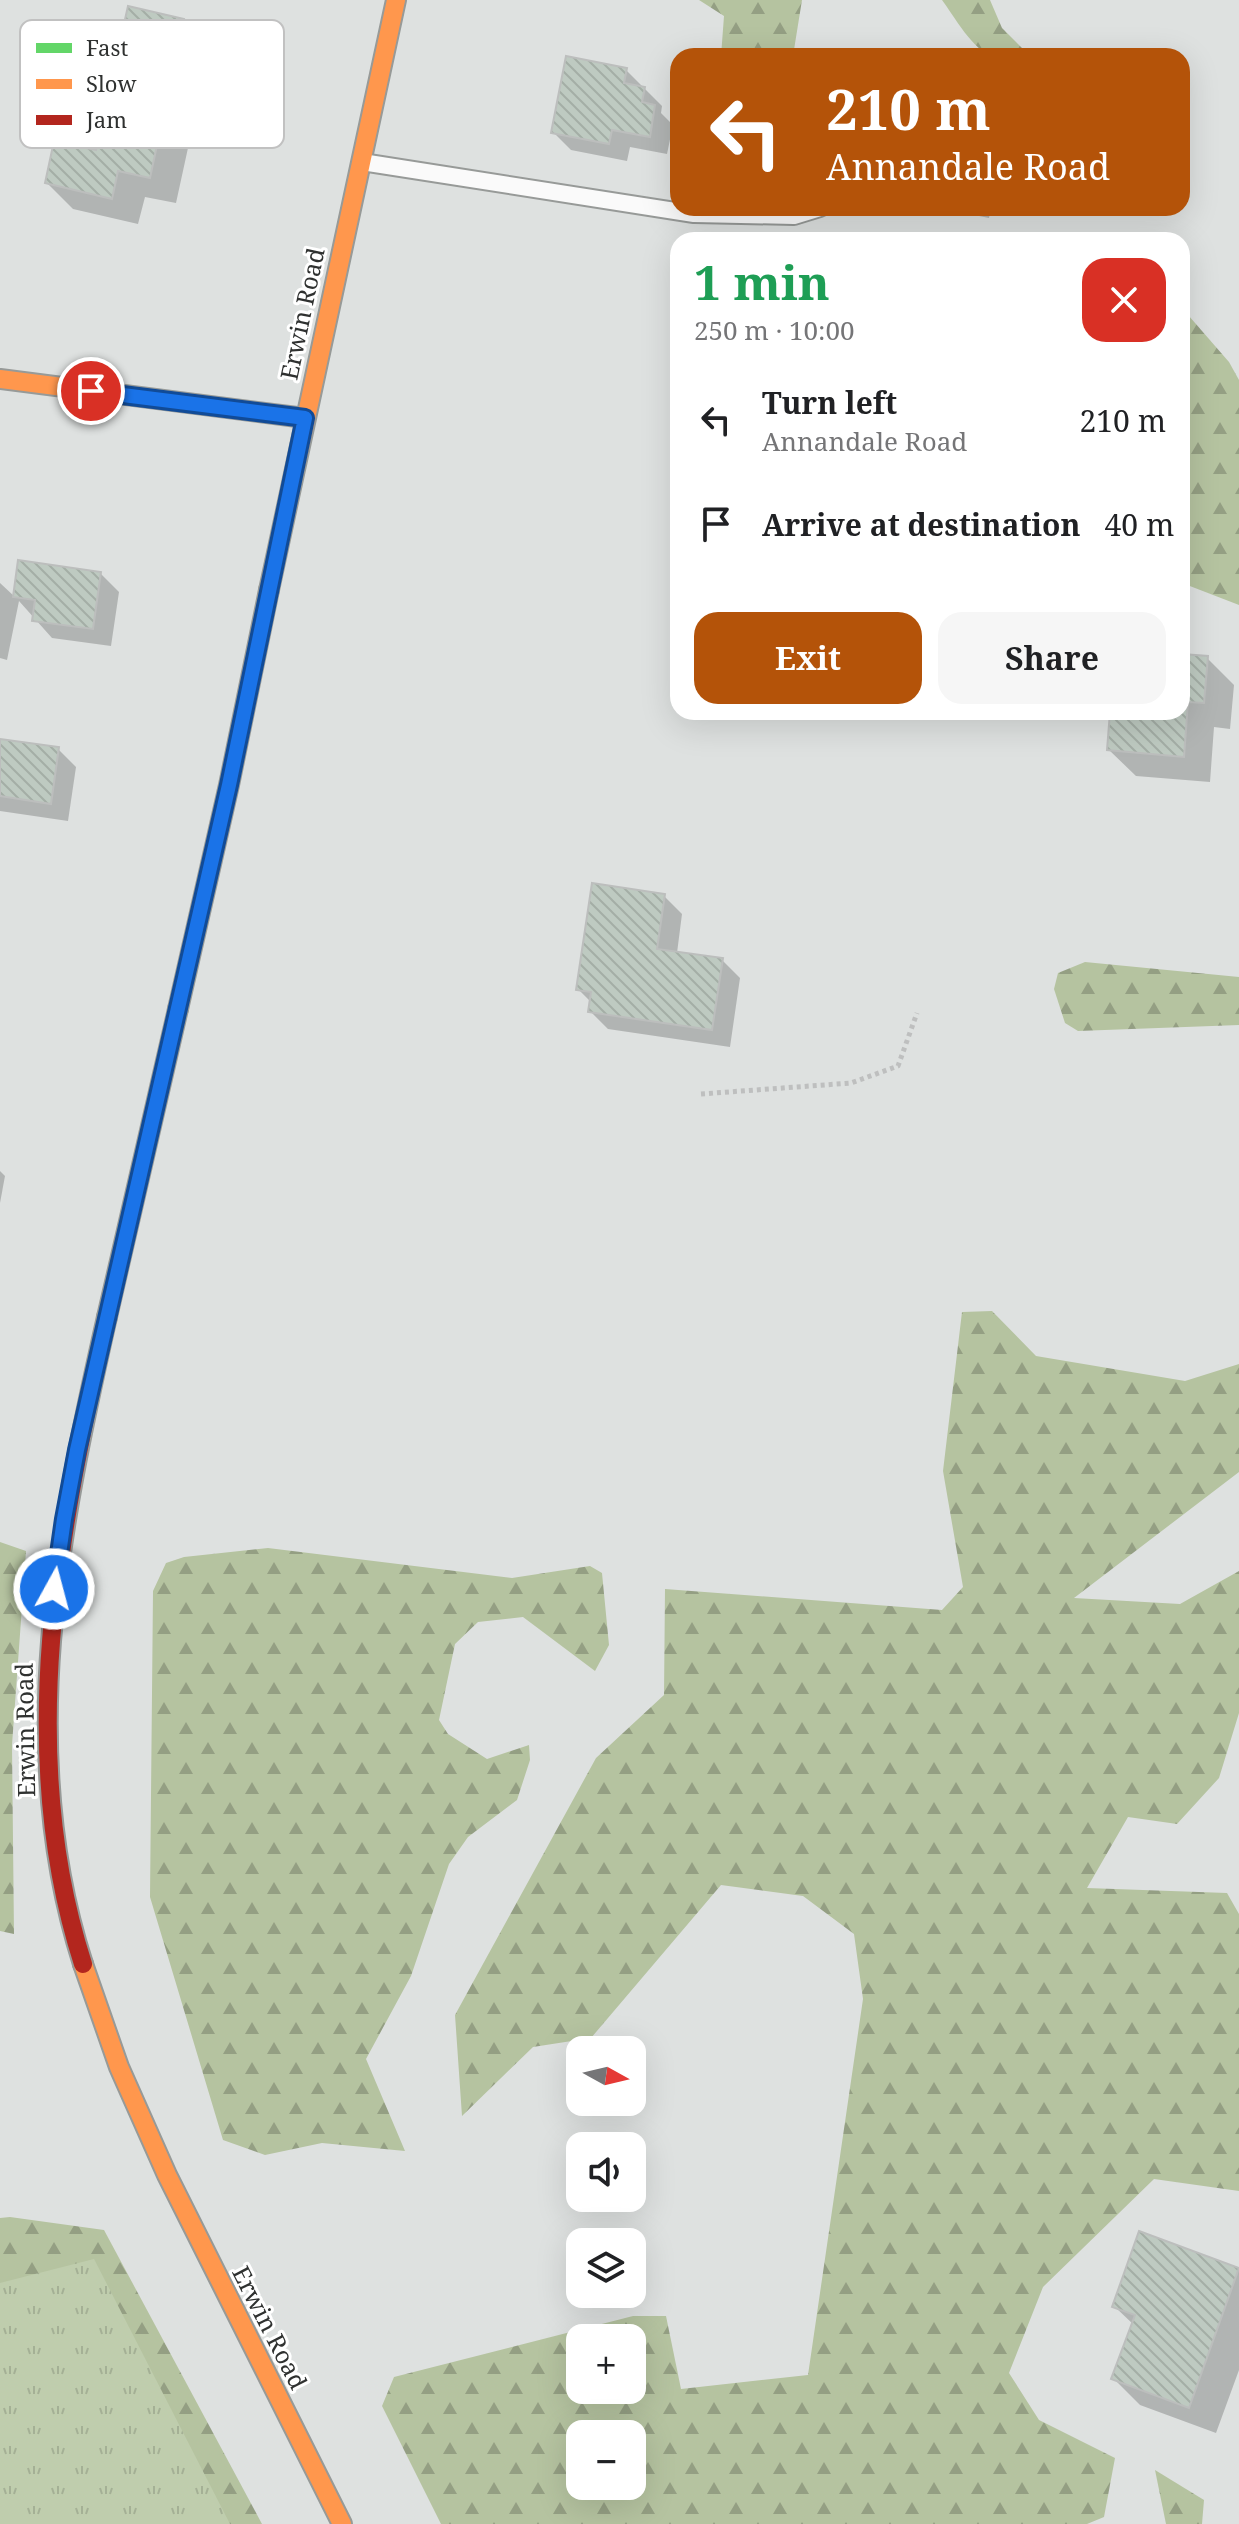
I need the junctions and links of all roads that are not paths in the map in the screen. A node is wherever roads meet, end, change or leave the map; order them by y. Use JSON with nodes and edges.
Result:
{"nodes":[{"id":1,"x":396,"y":0,"type":"edge"},
{"id":2,"x":361,"y":161,"type":"junction"},
{"id":3,"x":670,"y":210,"type":"edge"},
{"id":4,"x":0,"y":379,"type":"edge"},
{"id":5,"x":305,"y":418,"type":"junction"},
{"id":6,"x":342,"y":2524,"type":"edge"}],
"edges":[{"from":1,"to":2,"type":"main road","name":"Erwin Road"},
{"from":2,"to":3,"type":"lane"},
{"from":2,"to":5,"type":"main road","name":"Erwin Road"},
{"from":4,"to":5,"type":"main road"},
{"from":5,"to":6,"type":"main road","name":"Erwin Road"}]}
